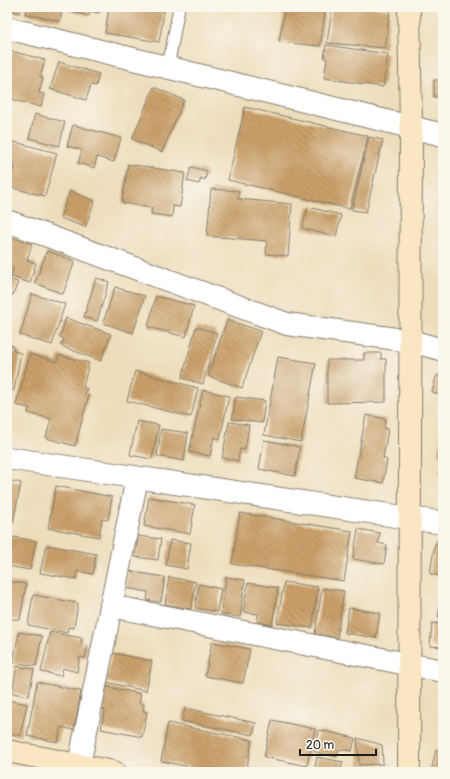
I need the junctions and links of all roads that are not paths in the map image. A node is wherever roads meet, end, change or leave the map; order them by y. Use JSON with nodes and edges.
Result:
{"nodes":[{"id":1,"x":179,"y":7,"type":"edge"},
{"id":2,"x":409,"y":7,"type":"edge"},
{"id":3,"x":7,"y":28,"type":"edge"},
{"id":4,"x":168,"y":68,"type":"junction"},
{"id":5,"x":411,"y":128,"type":"junction"},
{"id":6,"x":443,"y":135,"type":"edge"},
{"id":7,"x":7,"y":221,"type":"edge"},
{"id":8,"x":411,"y":341,"type":"junction"},
{"id":9,"x":443,"y":350,"type":"edge"},
{"id":10,"x":7,"y":458,"type":"edge"},
{"id":11,"x":137,"y":478,"type":"junction"},
{"id":12,"x":410,"y":518,"type":"junction"},
{"id":13,"x":443,"y":523,"type":"edge"},
{"id":14,"x":112,"y":606,"type":"junction"},
{"id":15,"x":409,"y":664,"type":"junction"},
{"id":16,"x":443,"y":671,"type":"edge"},
{"id":17,"x":7,"y":751,"type":"edge"},
{"id":18,"x":79,"y":765,"type":"junction"},
{"id":19,"x":114,"y":772,"type":"edge"},
{"id":20,"x":409,"y":772,"type":"edge"}],
"edges":[{"from":1,"to":4,"type":"lane"},
{"from":2,"to":5,"type":"street"},
{"from":3,"to":4,"type":"street"},
{"from":4,"to":5,"type":"street"},
{"from":5,"to":6,"type":"street"},
{"from":5,"to":8,"type":"street"},
{"from":7,"to":8,"type":"street"},
{"from":8,"to":9,"type":"street"},
{"from":8,"to":12,"type":"street"},
{"from":10,"to":11,"type":"street"},
{"from":11,"to":12,"type":"street"},
{"from":11,"to":14,"type":"street"},
{"from":12,"to":13,"type":"street"},
{"from":12,"to":15,"type":"street"},
{"from":14,"to":15,"type":"street"},
{"from":14,"to":18,"type":"street"},
{"from":15,"to":16,"type":"street"},
{"from":15,"to":20,"type":"street"},
{"from":17,"to":18,"type":"street"},
{"from":18,"to":19,"type":"street"}]}
